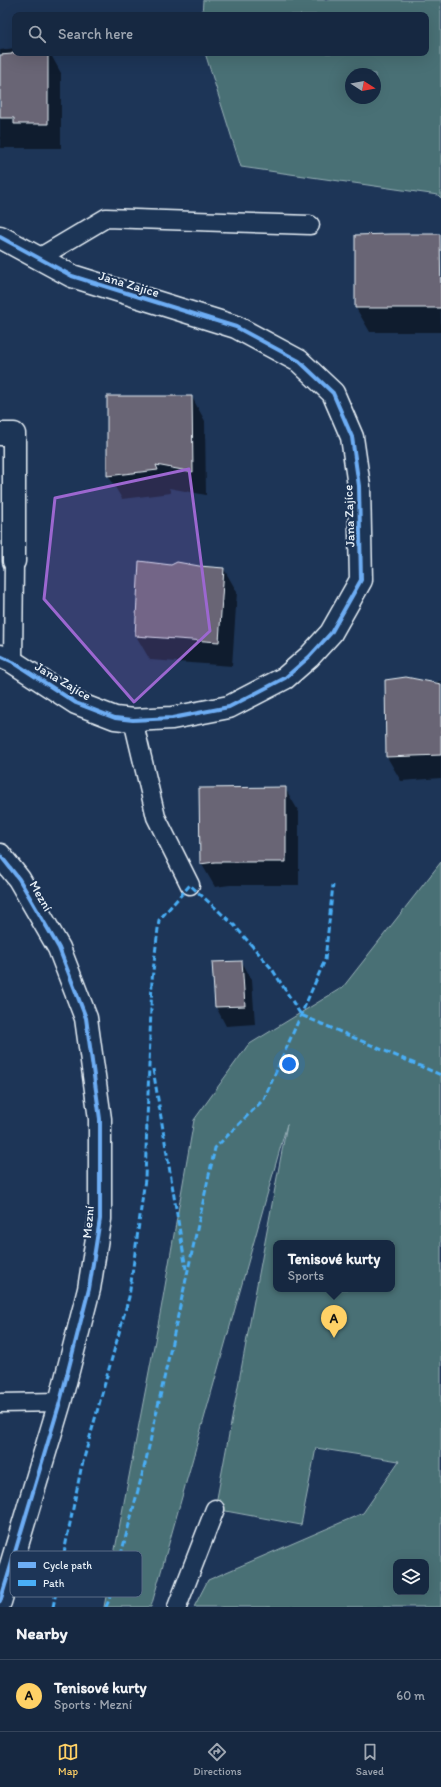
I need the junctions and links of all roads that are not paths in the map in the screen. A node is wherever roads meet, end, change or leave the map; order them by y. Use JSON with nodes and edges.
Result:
{"nodes":[{"id":1,"x":310,"y":225,"type":"dead end"},
{"id":2,"x":0,"y":237,"type":"edge"},
{"id":3,"x":37,"y":259,"type":"junction"},
{"id":4,"x":0,"y":434,"type":"edge"},
{"id":5,"x":14,"y":561,"type":"joint"},
{"id":6,"x":7,"y":659,"type":"edge"},
{"id":7,"x":133,"y":720,"type":"junction"},
{"id":8,"x":0,"y":855,"type":"edge"},
{"id":9,"x":190,"y":885,"type":"dead end"},
{"id":10,"x":60,"y":1402,"type":"junction"},
{"id":11,"x":0,"y":1403,"type":"edge"},
{"id":12,"x":215,"y":1509,"type":"dead end"},
{"id":13,"x":15,"y":1551,"type":"edge"},
{"id":14,"x":10,"y":1569,"type":"edge"},
{"id":15,"x":0,"y":1602,"type":"edge"},
{"id":16,"x":177,"y":1607,"type":"edge"}],
"edges":[{"from":1,"to":3,"type":"lane"},
{"from":2,"to":3,"type":"street","name":"Jana Zajíce"},
{"from":3,"to":7,"type":"street","name":"Jana Zajíce"},
{"from":4,"to":5,"type":"street"},
{"from":5,"to":6,"type":"lane"},
{"from":6,"to":7,"type":"street","name":"Jana Zajíce"},
{"from":7,"to":9,"type":"lane"},
{"from":8,"to":10,"type":"street","name":"Mezní"},
{"from":10,"to":11,"type":"lane"},
{"from":10,"to":13,"type":"street","name":"Mezní"},
{"from":12,"to":16,"type":"lane"},
{"from":14,"to":15,"type":"street","name":"Mezní"}]}
